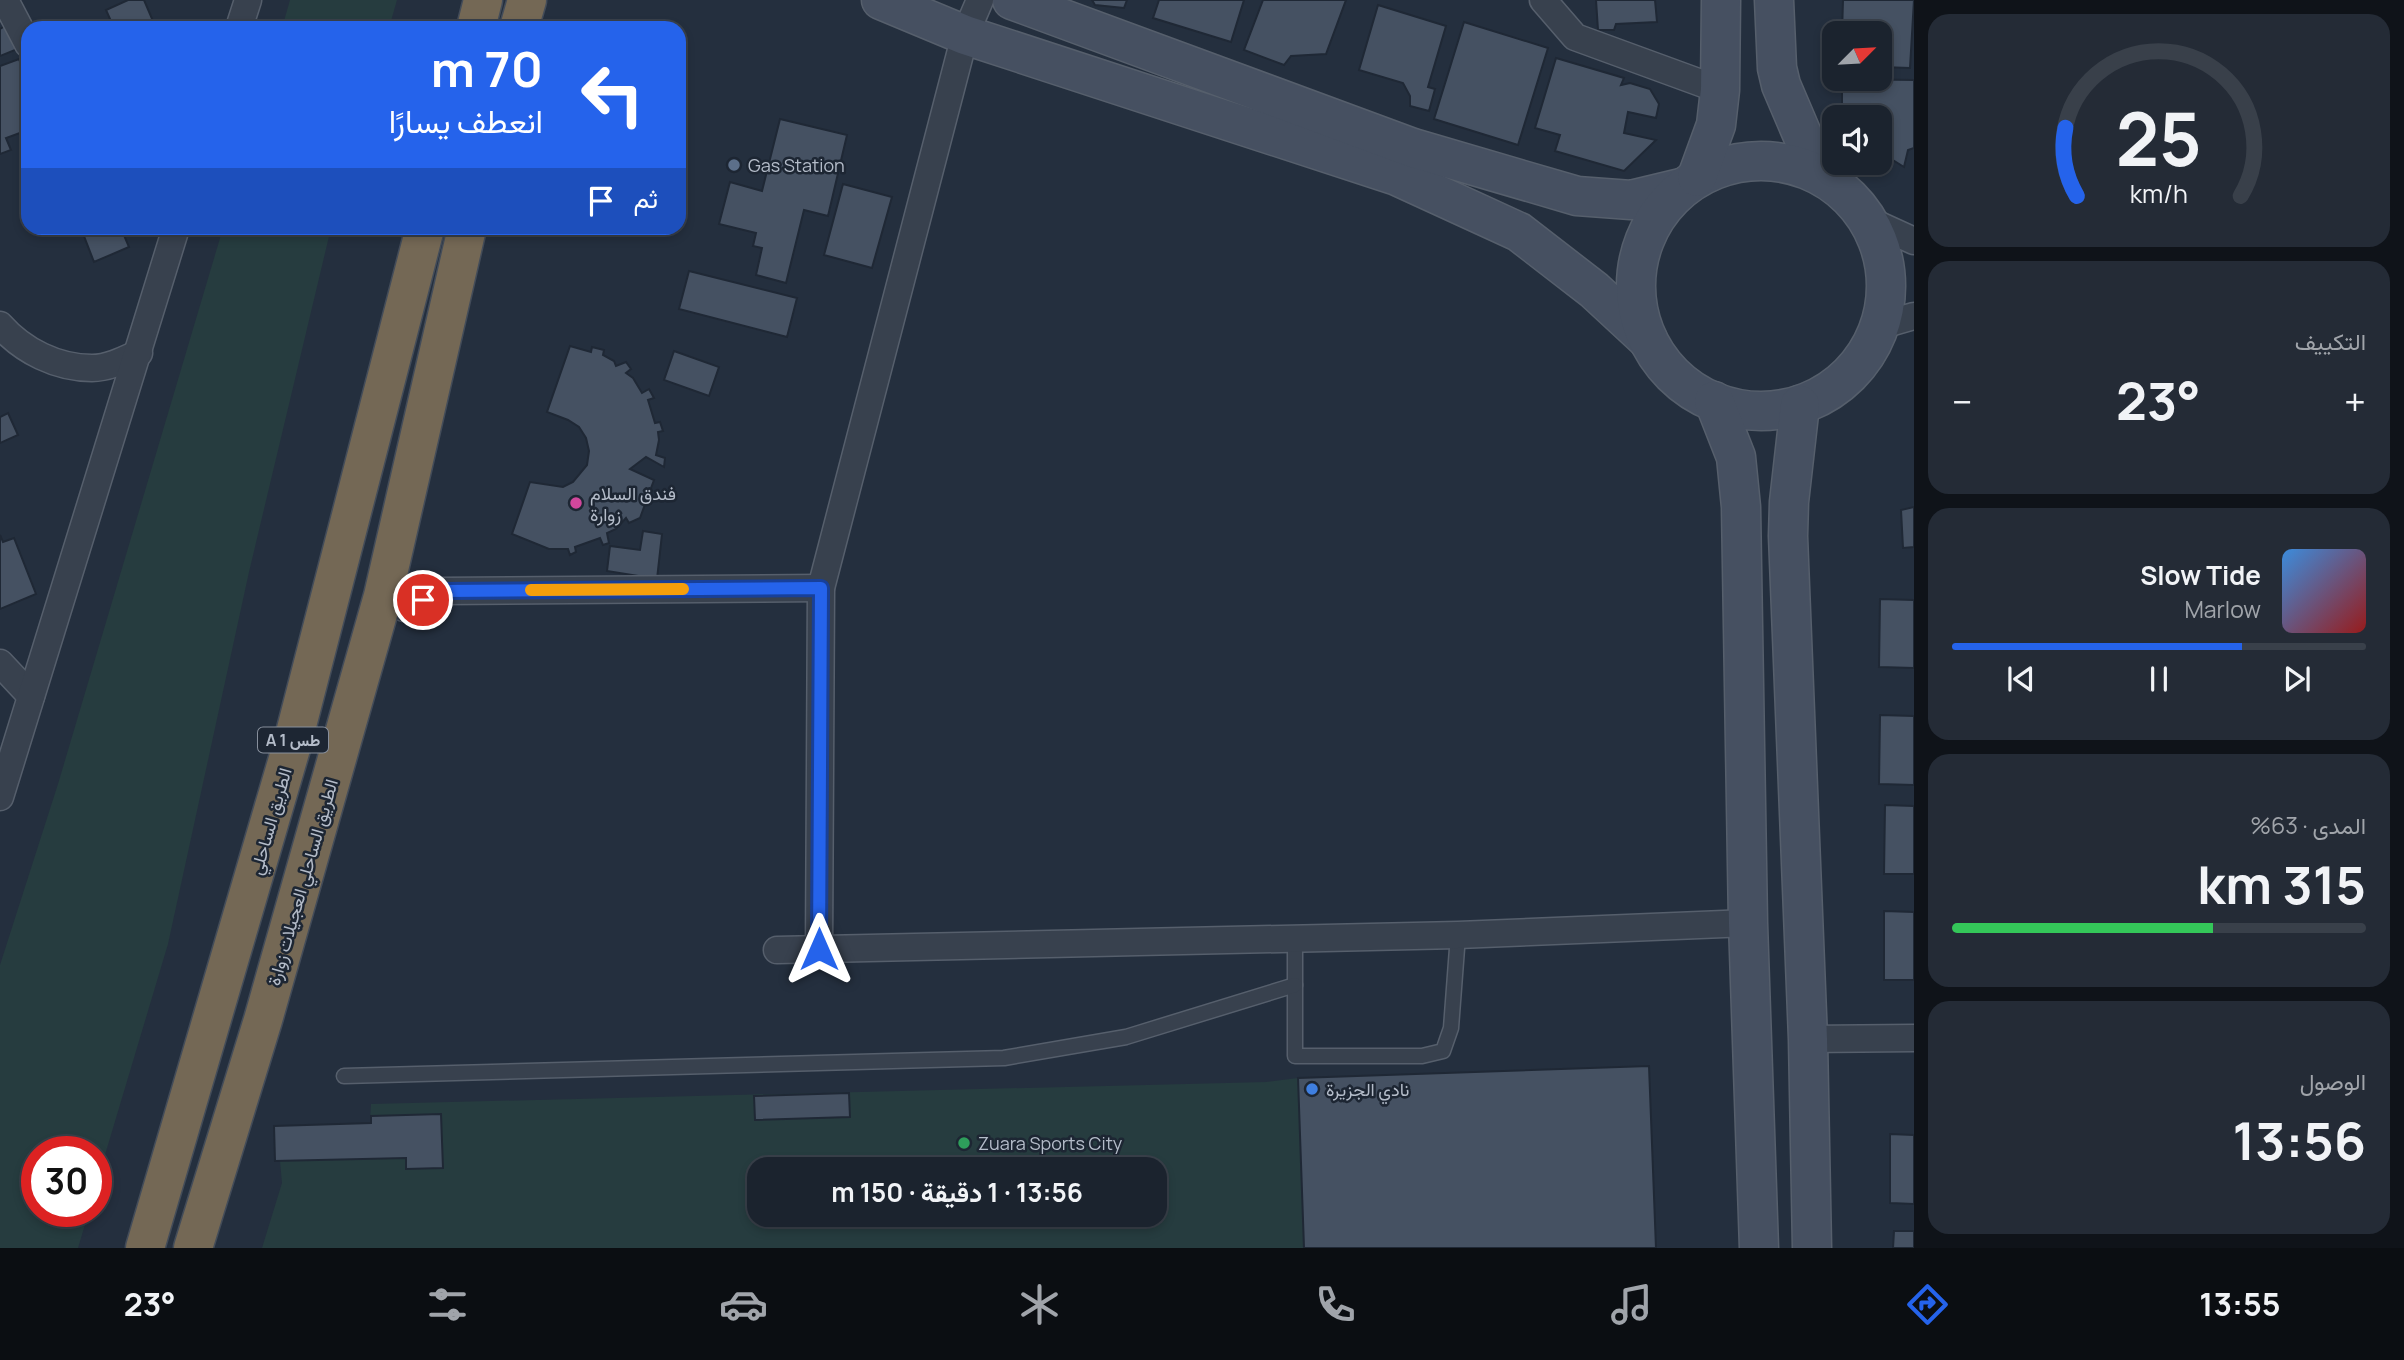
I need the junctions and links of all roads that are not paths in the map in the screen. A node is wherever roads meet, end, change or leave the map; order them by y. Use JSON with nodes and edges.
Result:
{"nodes":[{"id":1,"x":5,"y":0,"type":"edge"},
{"id":2,"x":248,"y":0,"type":"edge"},
{"id":3,"x":483,"y":0,"type":"edge"},
{"id":4,"x":527,"y":0,"type":"edge"},
{"id":5,"x":881,"y":0,"type":"edge"},
{"id":6,"x":979,"y":0,"type":"edge"},
{"id":7,"x":1012,"y":0,"type":"edge"},
{"id":8,"x":1543,"y":0,"type":"edge"},
{"id":9,"x":1721,"y":0,"type":"edge"},
{"id":10,"x":1774,"y":0,"type":"edge"},
{"id":11,"x":241,"y":21,"type":"edge"},
{"id":12,"x":478,"y":21,"type":"edge"},
{"id":13,"x":521,"y":21,"type":"edge"},
{"id":14,"x":21,"y":31,"type":"edge"},
{"id":15,"x":965,"y":35,"type":"junction"},
{"id":16,"x":1720,"y":90,"type":"junction"},
{"id":17,"x":1819,"y":174,"type":"junction"},
{"id":18,"x":1689,"y":183,"type":"junction"},
{"id":19,"x":1868,"y":220,"type":"junction"},
{"id":20,"x":174,"y":235,"type":"edge"},
{"id":21,"x":423,"y":235,"type":"edge"},
{"id":22,"x":465,"y":235,"type":"edge"},
{"id":23,"x":1914,"y":241,"type":"edge"},
{"id":24,"x":1897,"y":321,"type":"edge"},
{"id":25,"x":0,"y":325,"type":"edge"},
{"id":26,"x":1648,"y":340,"type":"junction"},
{"id":27,"x":139,"y":353,"type":"junction"},
{"id":28,"x":1714,"y":401,"type":"junction"},
{"id":29,"x":1800,"y":405,"type":"junction"},
{"id":30,"x":821,"y":588,"type":"junction"},
{"id":31,"x":404,"y":608,"type":"dead end"},
{"id":32,"x":0,"y":663,"type":"edge"},
{"id":33,"x":31,"y":696,"type":"junction"},
{"id":34,"x":0,"y":797,"type":"edge"},
{"id":35,"x":1748,"y":923,"type":"junction"},
{"id":36,"x":1458,"y":935,"type":"junction"},
{"id":37,"x":1295,"y":939,"type":"junction"},
{"id":38,"x":819,"y":949,"type":"junction"},
{"id":39,"x":777,"y":950,"type":"dead end"},
{"id":40,"x":1295,"y":985,"type":"junction"},
{"id":41,"x":1914,"y":1038,"type":"edge"},
{"id":42,"x":1808,"y":1039,"type":"junction"},
{"id":43,"x":344,"y":1076,"type":"dead end"},
{"id":44,"x":145,"y":1248,"type":"edge"},
{"id":45,"x":193,"y":1248,"type":"edge"},
{"id":46,"x":1759,"y":1248,"type":"edge"},
{"id":47,"x":1812,"y":1248,"type":"edge"}],
"edges":[{"from":1,"to":14,"type":"street"},
{"from":2,"to":11,"type":"street"},
{"from":3,"to":12,"type":"highway"},
{"from":4,"to":13,"type":"highway"},
{"from":5,"to":15,"type":"street"},
{"from":6,"to":15,"type":"street"},
{"from":7,"to":18,"type":"street"},
{"from":8,"to":16,"type":"street"},
{"from":9,"to":16,"type":"street"},
{"from":10,"to":17,"type":"street"},
{"from":15,"to":26,"type":"street"},
{"from":15,"to":30,"type":"street"},
{"from":16,"to":18,"type":"street"},
{"from":17,"to":18,"type":"street"},
{"from":17,"to":19,"type":"street"},
{"from":18,"to":26,"type":"street"},
{"from":19,"to":23,"type":"street"},
{"from":19,"to":24,"type":"street"},
{"from":20,"to":27,"type":"street"},
{"from":21,"to":44,"type":"highway","name":"الطريق الساحلي","number":"A 1 طس"},
{"from":22,"to":45,"type":"highway","name":"الطريق الساحلي العجيلات زوارة","number":"A 1 طس"},
{"from":24,"to":29,"type":"street"},
{"from":25,"to":27,"type":"street"},
{"from":26,"to":28,"type":"street"},
{"from":27,"to":33,"type":"street"},
{"from":28,"to":29,"type":"street"},
{"from":28,"to":35,"type":"street"},
{"from":29,"to":42,"type":"street"},
{"from":30,"to":31,"type":"street"},
{"from":30,"to":38,"type":"street"},
{"from":32,"to":33,"type":"street"},
{"from":33,"to":34,"type":"street"},
{"from":35,"to":36,"type":"street"},
{"from":35,"to":46,"type":"street"},
{"from":36,"to":37,"type":"street"},
{"from":36,"to":40,"type":"lane"},
{"from":37,"to":38,"type":"street"},
{"from":37,"to":40,"type":"lane"},
{"from":38,"to":39,"type":"street"},
{"from":40,"to":43,"type":"lane"},
{"from":41,"to":42,"type":"street"},
{"from":42,"to":47,"type":"street"}]}
